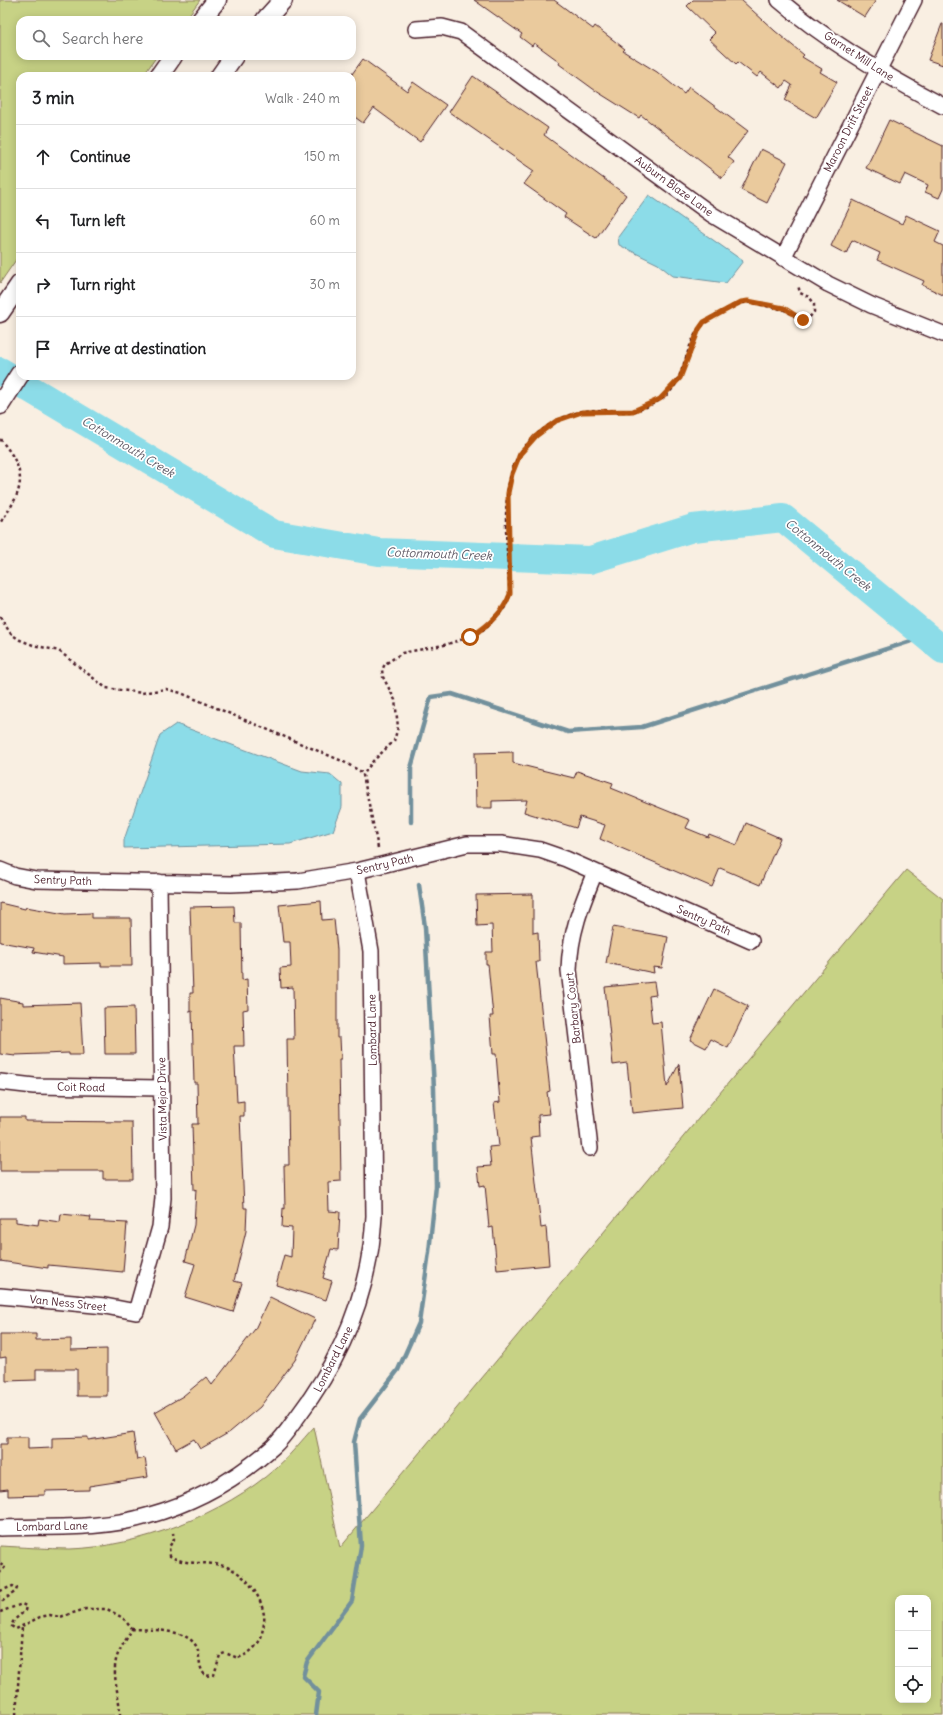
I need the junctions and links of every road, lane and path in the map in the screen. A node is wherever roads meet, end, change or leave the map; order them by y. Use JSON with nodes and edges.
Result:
{"nodes":[{"id":1,"x":217,"y":0,"type":"edge"},
{"id":2,"x":283,"y":0,"type":"edge"},
{"id":3,"x":779,"y":0,"type":"edge"},
{"id":4,"x":914,"y":0,"type":"edge"},
{"id":5,"x":204,"y":16,"type":"edge"},
{"id":6,"x":269,"y":16,"type":"edge"},
{"id":7,"x":416,"y":29,"type":"dead end"},
{"id":8,"x":170,"y":60,"type":"edge"},
{"id":9,"x":231,"y":60,"type":"edge"},
{"id":10,"x":879,"y":69,"type":"junction"},
{"id":11,"x":162,"y":72,"type":"edge"},
{"id":12,"x":223,"y":72,"type":"edge"},
{"id":13,"x":943,"y":106,"type":"edge"},
{"id":14,"x":783,"y":258,"type":"junction"},
{"id":15,"x":798,"y":285,"type":"dead end"},
{"id":16,"x":16,"y":290,"type":"edge"},
{"id":17,"x":0,"y":313,"type":"edge"},
{"id":18,"x":943,"y":334,"type":"edge"},
{"id":19,"x":16,"y":380,"type":"edge"},
{"id":20,"x":0,"y":405,"type":"edge"},
{"id":21,"x":0,"y":439,"type":"edge"},
{"id":22,"x":0,"y":523,"type":"edge"},
{"id":23,"x":0,"y":617,"type":"edge"},
{"id":24,"x":363,"y":775,"type":"junction"},
{"id":25,"x":378,"y":848,"type":"dead end"},
{"id":26,"x":0,"y":870,"type":"edge"},
{"id":27,"x":358,"y":871,"type":"junction"},
{"id":28,"x":595,"y":872,"type":"junction"},
{"id":29,"x":159,"y":882,"type":"junction"},
{"id":30,"x":751,"y":941,"type":"dead end"},
{"id":31,"x":0,"y":1082,"type":"edge"},
{"id":32,"x":161,"y":1088,"type":"junction"},
{"id":33,"x":590,"y":1148,"type":"dead end"},
{"id":34,"x":0,"y":1296,"type":"edge"},
{"id":35,"x":136,"y":1312,"type":"joint"},
{"id":36,"x":0,"y":1528,"type":"edge"},
{"id":37,"x":173,"y":1532,"type":"dead end"},
{"id":38,"x":0,"y":1564,"type":"edge"},
{"id":39,"x":0,"y":1573,"type":"edge"},
{"id":40,"x":0,"y":1590,"type":"edge"},
{"id":41,"x":0,"y":1604,"type":"edge"},
{"id":42,"x":0,"y":1612,"type":"edge"},
{"id":43,"x":22,"y":1626,"type":"junction"},
{"id":44,"x":132,"y":1629,"type":"junction"},
{"id":45,"x":16,"y":1715,"type":"edge"},
{"id":46,"x":120,"y":1715,"type":"edge"}],
"edges":[{"from":1,"to":5,"type":"street"},
{"from":2,"to":6,"type":"street"},
{"from":3,"to":10,"type":"street","name":"Garnet Mill Lane"},
{"from":4,"to":10,"type":"street","name":"Maroon Drift Street"},
{"from":7,"to":14,"type":"street","name":"Auburn Blaze Lane"},
{"from":8,"to":11,"type":"street"},
{"from":9,"to":12,"type":"street"},
{"from":10,"to":13,"type":"street","name":"Garnet Mill Lane"},
{"from":10,"to":14,"type":"street","name":"Maroon Drift Street"},
{"from":14,"to":18,"type":"street","name":"Auburn Blaze Lane"},
{"from":15,"to":24,"type":"path"},
{"from":16,"to":17,"type":"street"},
{"from":19,"to":20,"type":"street"},
{"from":21,"to":22,"type":"path"},
{"from":23,"to":24,"type":"path"},
{"from":24,"to":25,"type":"path"},
{"from":26,"to":29,"type":"street","name":"Sentry Path"},
{"from":27,"to":28,"type":"street","name":"Sentry Path"},
{"from":27,"to":29,"type":"street","name":"Sentry Path"},
{"from":27,"to":36,"type":"street","name":"Lombard Lane"},
{"from":28,"to":30,"type":"street","name":"Sentry Path"},
{"from":28,"to":33,"type":"street","name":"Barbary Court"},
{"from":29,"to":32,"type":"street","name":"Vista Mejor Drive"},
{"from":31,"to":32,"type":"street","name":"Coit Road"},
{"from":32,"to":35,"type":"street","name":"Vista Mejor Drive"},
{"from":34,"to":35,"type":"street","name":"Van Ness Street"},
{"from":37,"to":44,"type":"path"},
{"from":38,"to":39,"type":"path"},
{"from":40,"to":41,"type":"path"},
{"from":42,"to":43,"type":"path"},
{"from":43,"to":44,"type":"path"},
{"from":43,"to":45,"type":"path"},
{"from":44,"to":46,"type":"path"}]}
